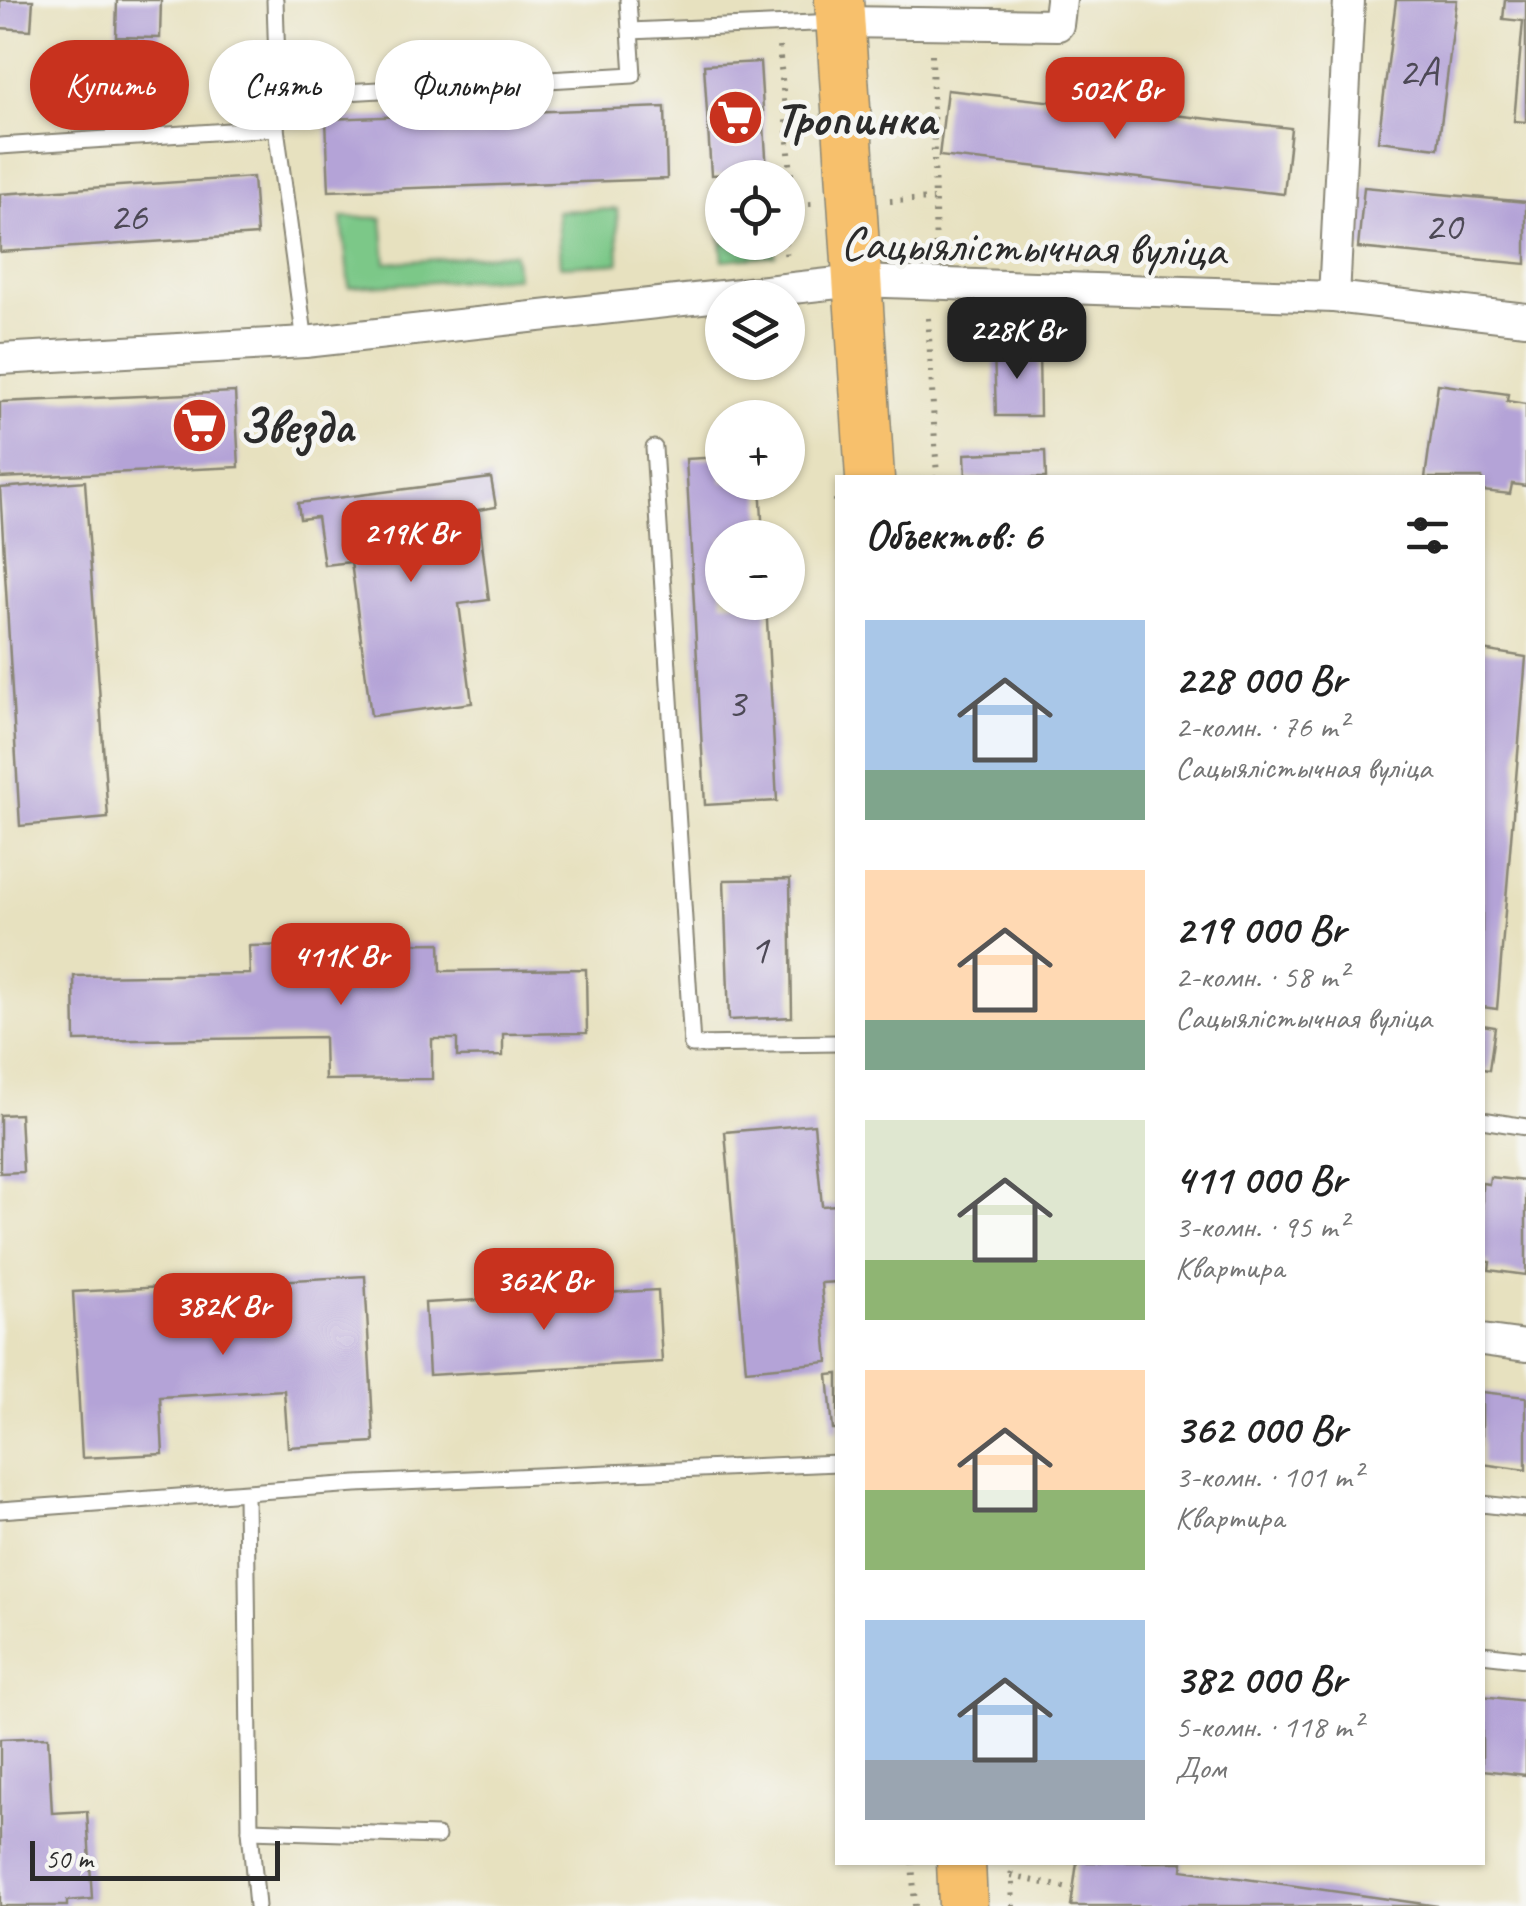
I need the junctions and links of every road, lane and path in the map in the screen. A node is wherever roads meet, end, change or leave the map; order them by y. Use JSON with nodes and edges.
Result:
{"nodes":[{"id":1,"x":275,"y":0,"type":"edge"},
{"id":2,"x":628,"y":0,"type":"edge"},
{"id":3,"x":1061,"y":0,"type":"edge"},
{"id":4,"x":1349,"y":0,"type":"edge"},
{"id":5,"x":840,"y":11,"type":"edge"},
{"id":6,"x":924,"y":19,"type":"junction"},
{"id":7,"x":777,"y":24,"type":"junction"},
{"id":8,"x":630,"y":31,"type":"junction"},
{"id":9,"x":276,"y":40,"type":"edge"},
{"id":10,"x":355,"y":91,"type":"edge"},
{"id":11,"x":245,"y":130,"type":"edge"},
{"id":12,"x":276,"y":130,"type":"edge"},
{"id":13,"x":0,"y":146,"type":"edge"},
{"id":14,"x":790,"y":160,"type":"edge"},
{"id":15,"x":856,"y":281,"type":"junction"},
{"id":16,"x":937,"y":284,"type":"junction"},
{"id":17,"x":1334,"y":297,"type":"junction"},
{"id":18,"x":928,"y":318,"type":"dead end"},
{"id":19,"x":1526,"y":319,"type":"edge"},
{"id":20,"x":305,"y":342,"type":"junction"},
{"id":21,"x":0,"y":359,"type":"edge"},
{"id":22,"x":654,"y":448,"type":"dead end"},
{"id":23,"x":870,"y":475,"type":"edge"},
{"id":24,"x":937,"y":475,"type":"edge"},
{"id":25,"x":835,"y":1043,"type":"edge"},
{"id":26,"x":1485,"y":1120,"type":"edge"},
{"id":27,"x":1526,"y":1127,"type":"edge"},
{"id":28,"x":1485,"y":1340,"type":"edge"},
{"id":29,"x":1526,"y":1346,"type":"edge"},
{"id":30,"x":835,"y":1463,"type":"edge"},
{"id":31,"x":246,"y":1494,"type":"junction"},
{"id":32,"x":1485,"y":1504,"type":"edge"},
{"id":33,"x":1526,"y":1509,"type":"edge"},
{"id":34,"x":0,"y":1510,"type":"edge"},
{"id":35,"x":1485,"y":1654,"type":"edge"},
{"id":36,"x":1526,"y":1659,"type":"edge"},
{"id":37,"x":250,"y":1830,"type":"junction"},
{"id":38,"x":437,"y":1836,"type":"dead end"},
{"id":39,"x":912,"y":1865,"type":"edge"},
{"id":40,"x":960,"y":1865,"type":"edge"},
{"id":41,"x":1011,"y":1865,"type":"edge"},
{"id":42,"x":1012,"y":1876,"type":"junction"},
{"id":43,"x":1074,"y":1889,"type":"dead end"},
{"id":44,"x":257,"y":1906,"type":"edge"},
{"id":45,"x":915,"y":1906,"type":"edge"},
{"id":46,"x":963,"y":1906,"type":"edge"},
{"id":47,"x":1013,"y":1906,"type":"edge"}],
"edges":[{"from":1,"to":9,"type":"lane"},
{"from":2,"to":8,"type":"lane"},
{"from":3,"to":6,"type":"street"},
{"from":4,"to":17,"type":"street"},
{"from":5,"to":6,"type":"street"},
{"from":5,"to":7,"type":"lane"},
{"from":5,"to":15,"type":"main road"},
{"from":6,"to":16,"type":"path"},
{"from":7,"to":8,"type":"lane"},
{"from":7,"to":14,"type":"path"},
{"from":8,"to":10,"type":"lane"},
{"from":11,"to":13,"type":"lane"},
{"from":12,"to":20,"type":"lane"},
{"from":15,"to":16,"type":"street","name":"Сацыялістычная вуліца"},
{"from":15,"to":20,"type":"street","name":"Сацыялістычная вуліца"},
{"from":15,"to":23,"type":"main road"},
{"from":16,"to":17,"type":"street","name":"Сацыялістычная вуліца"},
{"from":17,"to":19,"type":"street","name":"Сацыялістычная вуліца"},
{"from":18,"to":24,"type":"path"},
{"from":20,"to":21,"type":"street","name":"Сацыялістычная вуліца"},
{"from":22,"to":25,"type":"lane"},
{"from":26,"to":27,"type":"lane"},
{"from":28,"to":29,"type":"street"},
{"from":30,"to":31,"type":"lane"},
{"from":31,"to":34,"type":"lane"},
{"from":31,"to":37,"type":"lane"},
{"from":32,"to":33,"type":"lane"},
{"from":35,"to":36,"type":"lane"},
{"from":37,"to":38,"type":"lane"},
{"from":37,"to":44,"type":"lane"},
{"from":39,"to":45,"type":"path"},
{"from":40,"to":46,"type":"main road"},
{"from":41,"to":42,"type":"path"},
{"from":42,"to":43,"type":"path"},
{"from":42,"to":47,"type":"path"}]}
